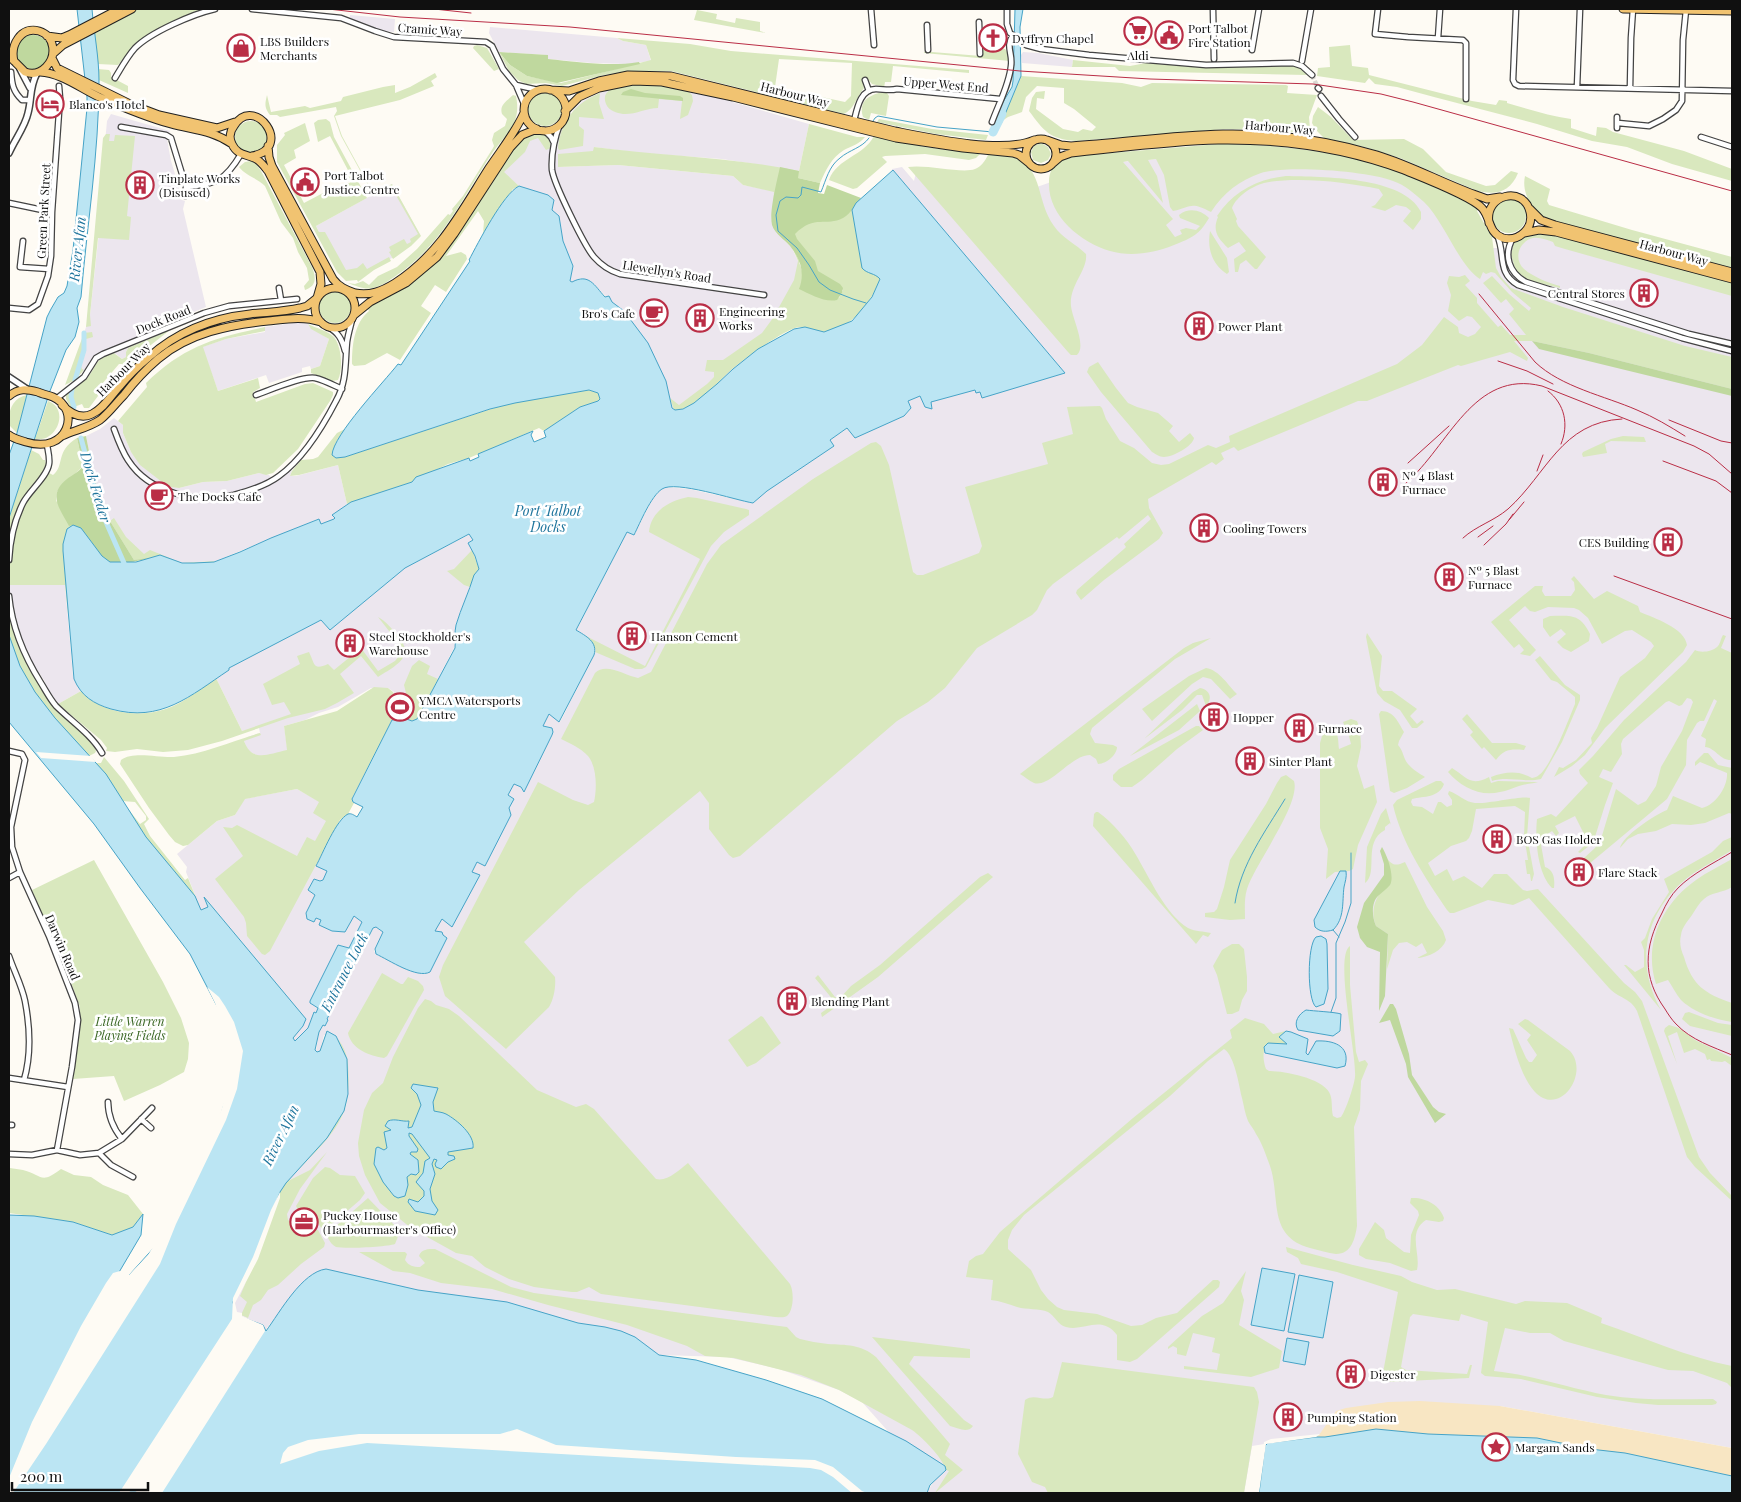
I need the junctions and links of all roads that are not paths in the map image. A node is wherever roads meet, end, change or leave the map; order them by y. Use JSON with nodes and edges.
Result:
{"nodes":[{"id":1,"x":119,"y":9,"type":"edge"},
{"id":2,"x":132,"y":9,"type":"edge"},
{"id":3,"x":215,"y":9,"type":"edge"},
{"id":4,"x":252,"y":9,"type":"edge"},
{"id":5,"x":871,"y":9,"type":"edge"},
{"id":6,"x":1007,"y":9,"type":"edge"},
{"id":7,"x":1213,"y":9,"type":"edge"},
{"id":8,"x":1259,"y":9,"type":"edge"},
{"id":9,"x":1311,"y":9,"type":"edge"},
{"id":10,"x":1378,"y":9,"type":"edge"},
{"id":11,"x":1440,"y":9,"type":"edge"},
{"id":12,"x":1516,"y":9,"type":"edge"},
{"id":13,"x":1580,"y":9,"type":"edge"},
{"id":14,"x":1623,"y":9,"type":"edge"},
{"id":15,"x":1633,"y":9,"type":"edge"},
{"id":16,"x":1677,"y":9,"type":"edge"},
{"id":17,"x":1686,"y":10,"type":"junction"},
{"id":18,"x":1712,"y":10,"type":"edge"},
{"id":19,"x":1732,"y":11,"type":"edge"},
{"id":20,"x":979,"y":22,"type":"dead end"},
{"id":21,"x":927,"y":24,"type":"dead end"},
{"id":22,"x":94,"y":25,"type":"junction"},
{"id":23,"x":77,"y":35,"type":"junction"},
{"id":24,"x":47,"y":36,"type":"junction"},
{"id":25,"x":1014,"y":36,"type":"junction"},
{"id":26,"x":1438,"y":38,"type":"junction"},
{"id":27,"x":17,"y":40,"type":"junction"},
{"id":28,"x":9,"y":43,"type":"edge"},
{"id":29,"x":874,"y":45,"type":"dead end"},
{"id":30,"x":928,"y":50,"type":"dead end"},
{"id":31,"x":1252,"y":50,"type":"dead end"},
{"id":32,"x":980,"y":54,"type":"dead end"},
{"id":33,"x":53,"y":56,"type":"junction"},
{"id":34,"x":12,"y":58,"type":"edge"},
{"id":35,"x":1214,"y":59,"type":"dead end"},
{"id":36,"x":1301,"y":63,"type":"junction"},
{"id":37,"x":20,"y":68,"type":"junction"},
{"id":38,"x":11,"y":72,"type":"dead end"},
{"id":39,"x":38,"y":73,"type":"junction"},
{"id":40,"x":1312,"y":75,"type":"tunnel mouth"},
{"id":41,"x":115,"y":78,"type":"dead end"},
{"id":42,"x":865,"y":80,"type":"dead end"},
{"id":43,"x":77,"y":82,"type":"junction"},
{"id":44,"x":516,"y":85,"type":"junction"},
{"id":45,"x":59,"y":86,"type":"dead end"},
{"id":46,"x":1577,"y":87,"type":"junction"},
{"id":47,"x":30,"y":88,"type":"junction"},
{"id":48,"x":1630,"y":88,"type":"junction"},
{"id":49,"x":538,"y":90,"type":"junction"},
{"id":50,"x":550,"y":90,"type":"junction"},
{"id":51,"x":1682,"y":90,"type":"junction"},
{"id":52,"x":869,"y":91,"type":"junction"},
{"id":53,"x":1732,"y":91,"type":"edge"},
{"id":54,"x":99,"y":93,"type":"junction"},
{"id":55,"x":1322,"y":96,"type":"dead end"},
{"id":56,"x":1000,"y":99,"type":"junction"},
{"id":57,"x":1466,"y":99,"type":"dead end"},
{"id":58,"x":30,"y":100,"type":"junction"},
{"id":59,"x":524,"y":110,"type":"junction"},
{"id":60,"x":566,"y":111,"type":"junction"},
{"id":61,"x":1617,"y":117,"type":"dead end"},
{"id":62,"x":238,"y":120,"type":"junction"},
{"id":63,"x":854,"y":121,"type":"junction"},
{"id":64,"x":992,"y":122,"type":"dead end"},
{"id":65,"x":560,"y":124,"type":"junction"},
{"id":66,"x":121,"y":127,"type":"dead end"},
{"id":67,"x":540,"y":130,"type":"junction"},
{"id":68,"x":1355,"y":137,"type":"dead end"},
{"id":69,"x":1034,"y":140,"type":"junction"},
{"id":70,"x":1047,"y":140,"type":"junction"},
{"id":71,"x":1703,"y":140,"type":"dead end"},
{"id":72,"x":554,"y":143,"type":"junction"},
{"id":73,"x":232,"y":144,"type":"junction"},
{"id":74,"x":1732,"y":145,"type":"edge"},
{"id":75,"x":268,"y":146,"type":"junction"},
{"id":76,"x":9,"y":152,"type":"edge"},
{"id":77,"x":241,"y":154,"type":"junction"},
{"id":78,"x":252,"y":156,"type":"junction"},
{"id":79,"x":1029,"y":163,"type":"junction"},
{"id":80,"x":1053,"y":163,"type":"junction"},
{"id":81,"x":186,"y":187,"type":"junction"},
{"id":82,"x":185,"y":196,"type":"dead end"},
{"id":83,"x":1503,"y":197,"type":"junction"},
{"id":84,"x":10,"y":205,"type":"edge"},
{"id":85,"x":1529,"y":209,"type":"junction"},
{"id":86,"x":52,"y":212,"type":"junction"},
{"id":87,"x":1489,"y":223,"type":"junction"},
{"id":88,"x":1496,"y":234,"type":"junction"},
{"id":89,"x":1522,"y":234,"type":"junction"},
{"id":90,"x":1513,"y":238,"type":"junction"},
{"id":91,"x":22,"y":241,"type":"dead end"},
{"id":92,"x":49,"y":268,"type":"junction"},
{"id":93,"x":1732,"y":272,"type":"edge"},
{"id":94,"x":1732,"y":279,"type":"edge"},
{"id":95,"x":279,"y":288,"type":"dead end"},
{"id":96,"x":343,"y":289,"type":"junction"},
{"id":97,"x":764,"y":295,"type":"dead end"},
{"id":98,"x":317,"y":298,"type":"junction"},
{"id":99,"x":297,"y":299,"type":"dead end"},
{"id":100,"x":280,"y":300,"type":"junction"},
{"id":101,"x":9,"y":308,"type":"edge"},
{"id":102,"x":354,"y":316,"type":"junction"},
{"id":103,"x":321,"y":322,"type":"junction"},
{"id":104,"x":328,"y":327,"type":"junction"},
{"id":105,"x":1732,"y":344,"type":"edge"},
{"id":106,"x":1732,"y":351,"type":"edge"},
{"id":107,"x":346,"y":369,"type":"junction"},
{"id":108,"x":9,"y":377,"type":"edge"},
{"id":109,"x":27,"y":389,"type":"junction"},
{"id":110,"x":342,"y":389,"type":"junction"},
{"id":111,"x":256,"y":395,"type":"dead end"},
{"id":112,"x":9,"y":396,"type":"edge"},
{"id":113,"x":59,"y":402,"type":"junction"},
{"id":114,"x":114,"y":429,"type":"dead end"},
{"id":115,"x":62,"y":436,"type":"junction"},
{"id":116,"x":11,"y":438,"type":"edge"},
{"id":117,"x":47,"y":445,"type":"junction"},
{"id":118,"x":9,"y":560,"type":"edge"},
{"id":119,"x":9,"y":596,"type":"edge"},
{"id":120,"x":9,"y":751,"type":"edge"},
{"id":121,"x":102,"y":753,"type":"dead end"},
{"id":122,"x":20,"y":872,"type":"junction"},
{"id":123,"x":9,"y":878,"type":"edge"},
{"id":124,"x":9,"y":956,"type":"edge"},
{"id":125,"x":9,"y":1078,"type":"edge"},
{"id":126,"x":24,"y":1080,"type":"junction"},
{"id":127,"x":68,"y":1087,"type":"junction"},
{"id":128,"x":108,"y":1102,"type":"dead end"},
{"id":129,"x":152,"y":1108,"type":"dead end"},
{"id":130,"x":141,"y":1119,"type":"junction"},
{"id":131,"x":151,"y":1128,"type":"dead end"},
{"id":132,"x":122,"y":1140,"type":"junction"},
{"id":133,"x":57,"y":1150,"type":"junction"},
{"id":134,"x":99,"y":1153,"type":"junction"},
{"id":135,"x":9,"y":1154,"type":"edge"},
{"id":136,"x":132,"y":1173,"type":"dead end"}],
"edges":[{"from":1,"to":22,"type":"main road"},
{"from":2,"to":22,"type":"main road"},
{"from":3,"to":41,"type":"street"},
{"from":4,"to":44,"type":"street","name":"Cramic Way"},
{"from":5,"to":29,"type":"street"},
{"from":6,"to":25,"type":"street"},
{"from":7,"to":35,"type":"street"},
{"from":8,"to":31,"type":"street"},
{"from":9,"to":36,"type":"street"},
{"from":10,"to":26,"type":"street"},
{"from":11,"to":26,"type":"street"},
{"from":12,"to":46,"type":"street"},
{"from":13,"to":46,"type":"street"},
{"from":14,"to":15,"type":"main road"},
{"from":15,"to":16,"type":"main road"},
{"from":15,"to":48,"type":"street"},
{"from":16,"to":17,"type":"main road"},
{"from":17,"to":18,"type":"main road"},
{"from":17,"to":51,"type":"street"},
{"from":18,"to":19,"type":"main road"},
{"from":20,"to":32,"type":"street"},
{"from":21,"to":30,"type":"street"},
{"from":22,"to":23,"type":"main road"},
{"from":23,"to":24,"type":"main road"},
{"from":23,"to":33,"type":"main road"},
{"from":24,"to":27,"type":"main road"},
{"from":24,"to":33,"type":"main road"},
{"from":25,"to":36,"type":"street"},
{"from":25,"to":56,"type":"street"},
{"from":26,"to":57,"type":"street"},
{"from":27,"to":28,"type":"main road"},
{"from":27,"to":34,"type":"main road"},
{"from":33,"to":39,"type":"main road"},
{"from":33,"to":43,"type":"main road"},
{"from":34,"to":37,"type":"main road"},
{"from":36,"to":40,"type":"street"},
{"from":37,"to":39,"type":"main road"},
{"from":37,"to":47,"type":"street"},
{"from":38,"to":58,"type":"street"},
{"from":39,"to":43,"type":"main road"},
{"from":39,"to":47,"type":"street"},
{"from":42,"to":52,"type":"street"},
{"from":43,"to":54,"type":"main road"},
{"from":44,"to":49,"type":"street"},
{"from":44,"to":59,"type":"street"},
{"from":45,"to":86,"type":"street","name":"Green Park Street"},
{"from":46,"to":48,"type":"street"},
{"from":47,"to":58,"type":"street"},
{"from":48,"to":51,"type":"street"},
{"from":49,"to":50,"type":"main road"},
{"from":49,"to":59,"type":"main road"},
{"from":50,"to":60,"type":"main road"},
{"from":50,"to":63,"type":"main road","name":"Harbour Way"},
{"from":51,"to":53,"type":"street"},
{"from":51,"to":61,"type":"street"},
{"from":52,"to":56,"type":"street","name":"Upper West End"},
{"from":52,"to":63,"type":"street"},
{"from":54,"to":62,"type":"main road"},
{"from":54,"to":73,"type":"main road"},
{"from":55,"to":68,"type":"street"},
{"from":56,"to":64,"type":"street"},
{"from":58,"to":76,"type":"street"},
{"from":59,"to":67,"type":"main road"},
{"from":59,"to":96,"type":"main road"},
{"from":60,"to":65,"type":"main road"},
{"from":60,"to":79,"type":"main road","name":"Harbour Way"},
{"from":62,"to":73,"type":"main road"},
{"from":62,"to":75,"type":"main road"},
{"from":63,"to":69,"type":"main road","name":"Harbour Way"},
{"from":65,"to":67,"type":"main road"},
{"from":65,"to":72,"type":"street","name":"Llewellyn's Road"},
{"from":66,"to":81,"type":"street"},
{"from":67,"to":72,"type":"street"},
{"from":67,"to":102,"type":"main road"},
{"from":69,"to":70,"type":"main road"},
{"from":69,"to":79,"type":"main road"},
{"from":70,"to":80,"type":"main road"},
{"from":70,"to":83,"type":"main road","name":"Harbour Way"},
{"from":71,"to":74,"type":"street"},
{"from":72,"to":97,"type":"street","name":"Llewellyn's Road"},
{"from":73,"to":77,"type":"main road"},
{"from":75,"to":78,"type":"main road"},
{"from":75,"to":96,"type":"main road"},
{"from":77,"to":78,"type":"main road"},
{"from":77,"to":81,"type":"street"},
{"from":78,"to":98,"type":"main road"},
{"from":79,"to":80,"type":"main road"},
{"from":80,"to":87,"type":"main road","name":"Harbour Way"},
{"from":81,"to":82,"type":"street"},
{"from":83,"to":85,"type":"main road"},
{"from":83,"to":87,"type":"main road"},
{"from":84,"to":86,"type":"street"},
{"from":85,"to":89,"type":"main road"},
{"from":85,"to":93,"type":"main road","name":"Harbour Way"},
{"from":86,"to":92,"type":"street","name":"Green Park Street"},
{"from":87,"to":88,"type":"main road"},
{"from":88,"to":90,"type":"main road"},
{"from":88,"to":106,"type":"street"},
{"from":89,"to":90,"type":"main road"},
{"from":89,"to":94,"type":"main road","name":"Harbour Way"},
{"from":90,"to":105,"type":"street"},
{"from":91,"to":92,"type":"street"},
{"from":92,"to":101,"type":"street","name":"Green Park Street"},
{"from":95,"to":100,"type":"street"},
{"from":96,"to":98,"type":"main road"},
{"from":96,"to":102,"type":"main road"},
{"from":98,"to":103,"type":"main road"},
{"from":98,"to":113,"type":"main road","name":"Harbour Way"},
{"from":99,"to":100,"type":"street","name":"Dock Road"},
{"from":100,"to":113,"type":"street","name":"Dock Road"},
{"from":102,"to":104,"type":"main road"},
{"from":102,"to":107,"type":"street"},
{"from":103,"to":104,"type":"main road"},
{"from":103,"to":115,"type":"main road","name":"Harbour Way"},
{"from":104,"to":107,"type":"street"},
{"from":107,"to":110,"type":"street"},
{"from":108,"to":109,"type":"street"},
{"from":109,"to":112,"type":"main road"},
{"from":109,"to":113,"type":"main road"},
{"from":110,"to":111,"type":"street"},
{"from":110,"to":114,"type":"street"},
{"from":113,"to":115,"type":"main road"},
{"from":115,"to":117,"type":"main road","name":"Harbour Way"},
{"from":116,"to":117,"type":"main road"},
{"from":117,"to":118,"type":"street"},
{"from":119,"to":121,"type":"street"},
{"from":120,"to":122,"type":"street","name":"Darwin Road"},
{"from":122,"to":123,"type":"street"},
{"from":122,"to":127,"type":"street","name":"Darwin Road"},
{"from":124,"to":126,"type":"street"},
{"from":125,"to":126,"type":"street"},
{"from":126,"to":127,"type":"street"},
{"from":127,"to":133,"type":"street","name":"Darwin Road"},
{"from":128,"to":132,"type":"street"},
{"from":129,"to":130,"type":"street"},
{"from":130,"to":131,"type":"street"},
{"from":130,"to":132,"type":"street"},
{"from":132,"to":134,"type":"street"},
{"from":133,"to":134,"type":"street"},
{"from":133,"to":135,"type":"street"},
{"from":134,"to":136,"type":"street"}]}
